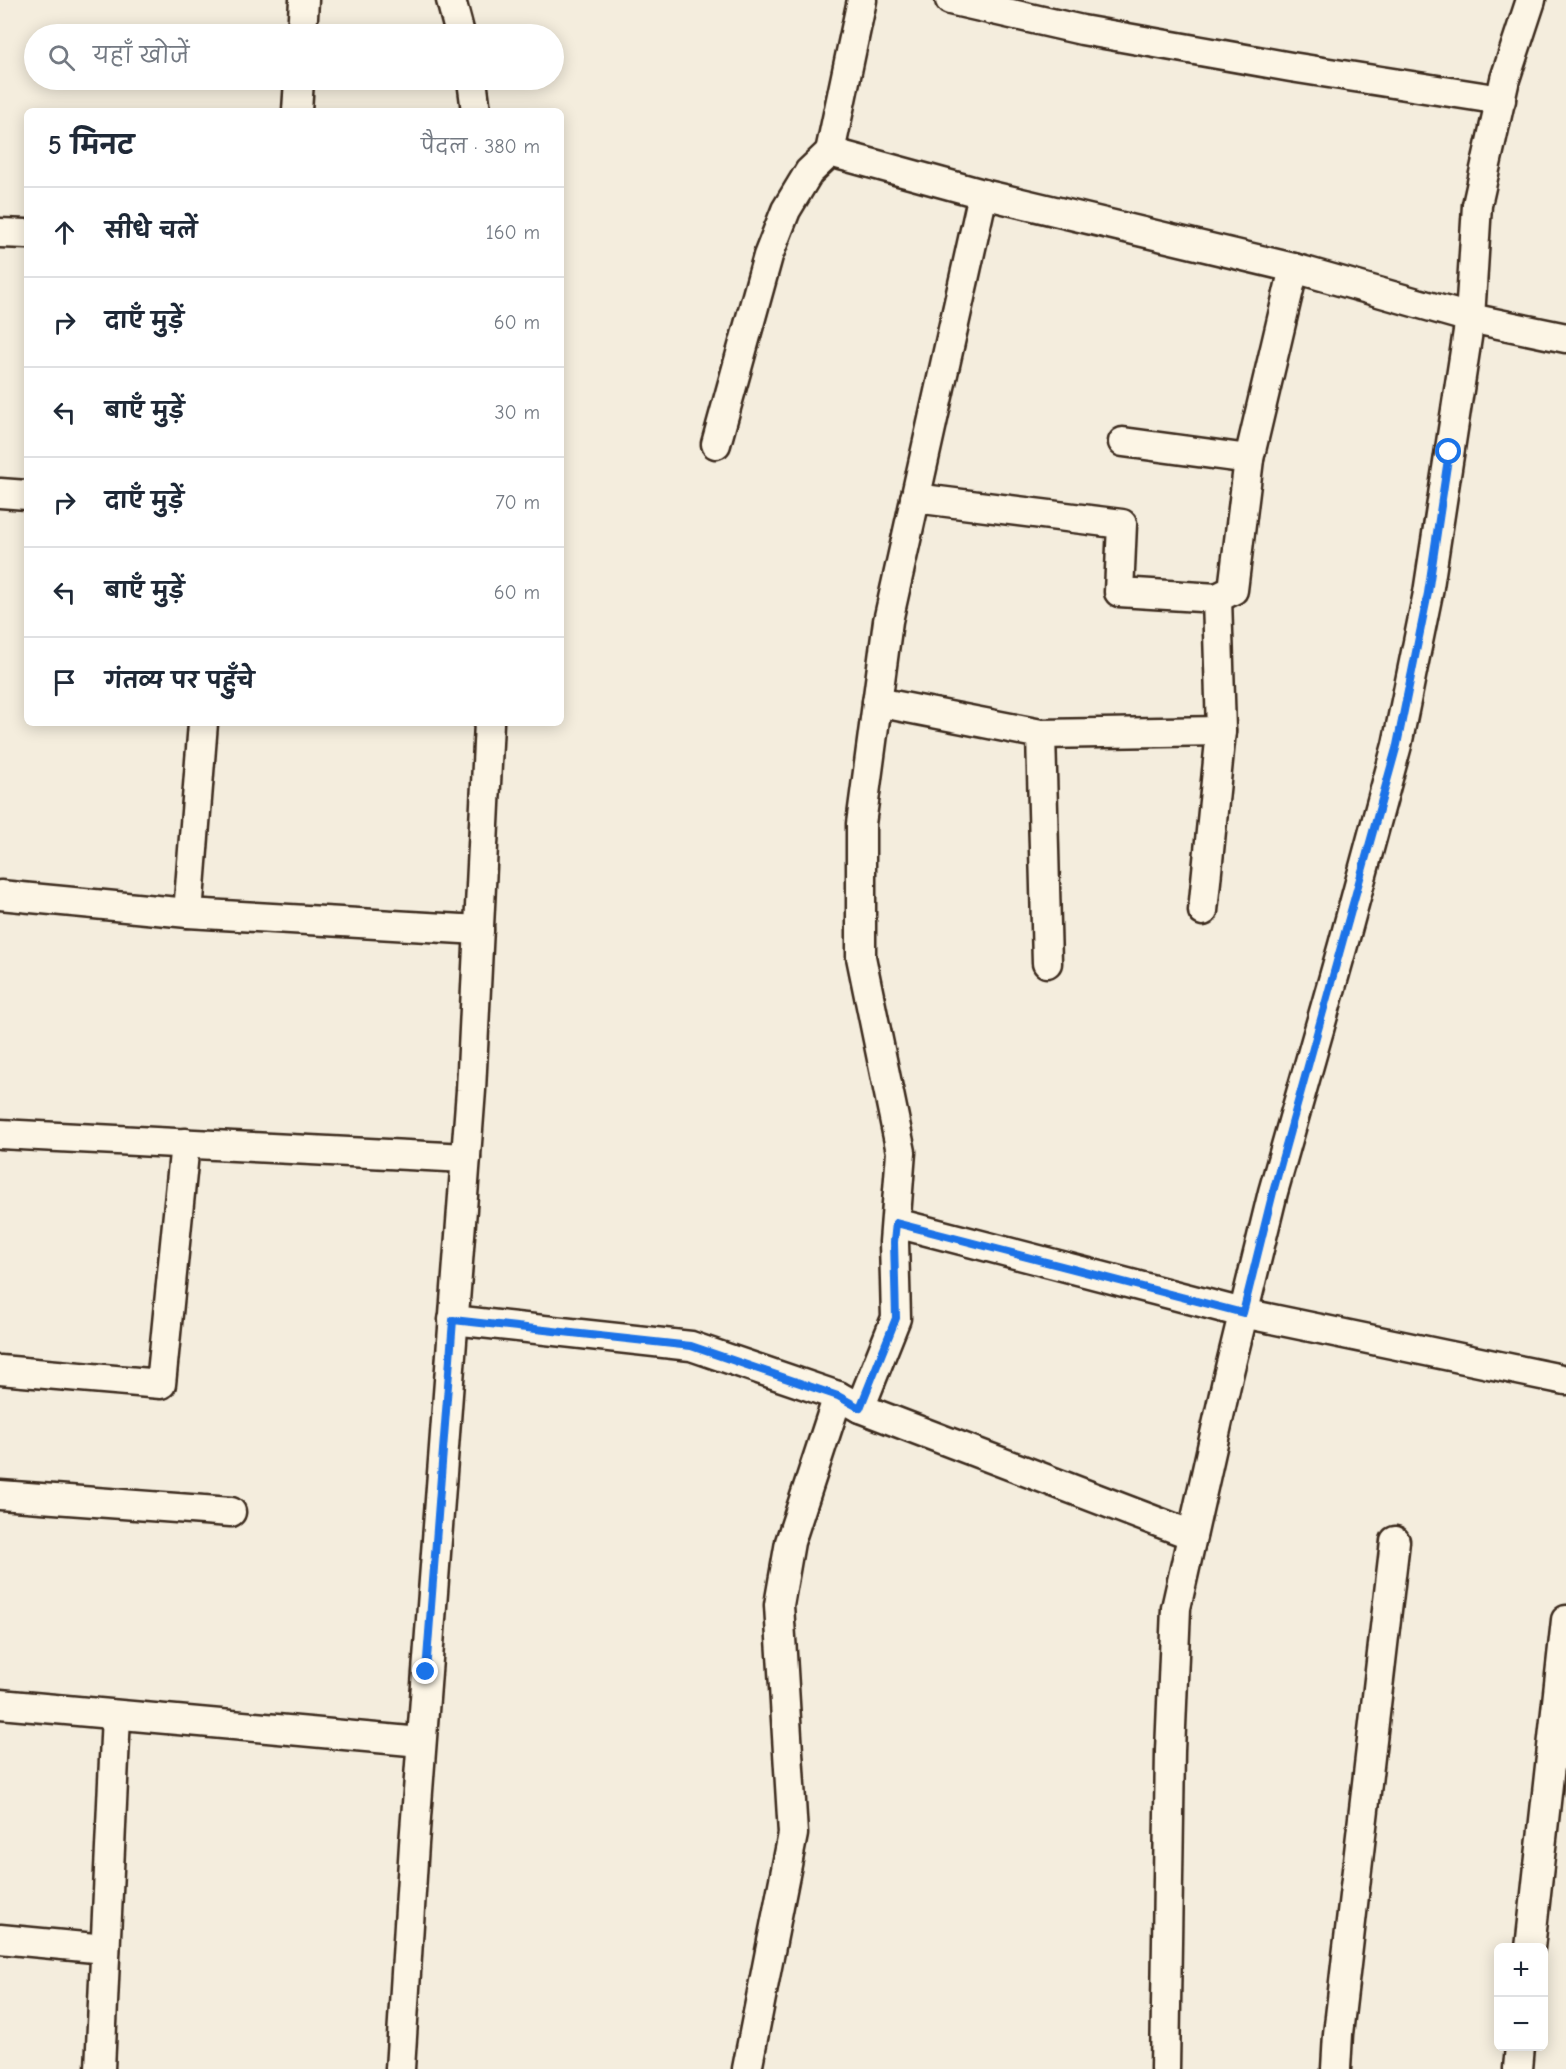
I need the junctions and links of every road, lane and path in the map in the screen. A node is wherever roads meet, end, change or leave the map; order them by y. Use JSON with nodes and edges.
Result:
{"nodes":[{"id":1,"x":304,"y":0,"type":"edge"},
{"id":2,"x":451,"y":0,"type":"edge"},
{"id":3,"x":862,"y":0,"type":"edge"},
{"id":4,"x":950,"y":0,"type":"edge"},
{"id":5,"x":1531,"y":0,"type":"edge"},
{"id":6,"x":303,"y":24,"type":"edge"},
{"id":7,"x":457,"y":24,"type":"edge"},
{"id":8,"x":298,"y":90,"type":"edge"},
{"id":9,"x":474,"y":90,"type":"edge"},
{"id":10,"x":1501,"y":100,"type":"junction"},
{"id":11,"x":297,"y":108,"type":"edge"},
{"id":12,"x":477,"y":108,"type":"edge"},
{"id":13,"x":830,"y":152,"type":"junction"},
{"id":14,"x":983,"y":194,"type":"junction"},
{"id":15,"x":0,"y":233,"type":"edge"},
{"id":16,"x":24,"y":234,"type":"edge"},
{"id":17,"x":1294,"y":268,"type":"junction"},
{"id":18,"x":1470,"y":318,"type":"junction"},
{"id":19,"x":1566,"y":338,"type":"edge"},
{"id":20,"x":1123,"y":442,"type":"dead end"},
{"id":21,"x":716,"y":444,"type":"dead end"},
{"id":22,"x":1249,"y":459,"type":"junction"},
{"id":23,"x":0,"y":493,"type":"edge"},
{"id":24,"x":24,"y":495,"type":"edge"},
{"id":25,"x":915,"y":498,"type":"junction"},
{"id":26,"x":1217,"y":598,"type":"junction"},
{"id":27,"x":877,"y":702,"type":"junction"},
{"id":28,"x":202,"y":726,"type":"edge"},
{"id":29,"x":489,"y":726,"type":"edge"},
{"id":30,"x":1221,"y":732,"type":"junction"},
{"id":31,"x":1041,"y":734,"type":"junction"},
{"id":32,"x":0,"y":895,"type":"edge"},
{"id":33,"x":1203,"y":911,"type":"dead end"},
{"id":34,"x":188,"y":913,"type":"junction"},
{"id":35,"x":479,"y":930,"type":"junction"},
{"id":36,"x":1047,"y":963,"type":"dead end"},
{"id":37,"x":0,"y":1134,"type":"edge"},
{"id":38,"x":185,"y":1143,"type":"junction"},
{"id":39,"x":466,"y":1158,"type":"junction"},
{"id":40,"x":896,"y":1223,"type":"junction"},
{"id":41,"x":1243,"y":1313,"type":"junction"},
{"id":42,"x":453,"y":1320,"type":"junction"},
{"id":43,"x":0,"y":1370,"type":"edge"},
{"id":44,"x":1566,"y":1380,"type":"edge"},
{"id":45,"x":849,"y":1402,"type":"junction"},
{"id":46,"x":0,"y":1495,"type":"edge"},
{"id":47,"x":231,"y":1512,"type":"dead end"},
{"id":48,"x":1192,"y":1535,"type":"junction"},
{"id":49,"x":1395,"y":1541,"type":"dead end"},
{"id":50,"x":1566,"y":1620,"type":"edge"},
{"id":51,"x":0,"y":1704,"type":"edge"},
{"id":52,"x":117,"y":1715,"type":"junction"},
{"id":53,"x":421,"y":1742,"type":"junction"},
{"id":54,"x":0,"y":1939,"type":"edge"},
{"id":55,"x":1530,"y":1943,"type":"edge"},
{"id":56,"x":105,"y":1949,"type":"junction"},
{"id":57,"x":1520,"y":2051,"type":"edge"},
{"id":58,"x":100,"y":2069,"type":"edge"},
{"id":59,"x":400,"y":2069,"type":"edge"},
{"id":60,"x":747,"y":2069,"type":"edge"},
{"id":61,"x":1165,"y":2069,"type":"edge"},
{"id":62,"x":1336,"y":2069,"type":"edge"},
{"id":63,"x":1518,"y":2069,"type":"edge"}],
"edges":[{"from":1,"to":6,"type":"street"},
{"from":2,"to":7,"type":"street"},
{"from":3,"to":13,"type":"street"},
{"from":4,"to":10,"type":"street"},
{"from":5,"to":10,"type":"street"},
{"from":8,"to":11,"type":"street"},
{"from":9,"to":12,"type":"street"},
{"from":10,"to":18,"type":"street"},
{"from":13,"to":14,"type":"street"},
{"from":13,"to":21,"type":"street"},
{"from":14,"to":17,"type":"street"},
{"from":14,"to":25,"type":"street"},
{"from":15,"to":16,"type":"street"},
{"from":17,"to":18,"type":"street"},
{"from":17,"to":22,"type":"street"},
{"from":18,"to":19,"type":"street"},
{"from":18,"to":41,"type":"street"},
{"from":20,"to":22,"type":"street"},
{"from":22,"to":26,"type":"street"},
{"from":23,"to":24,"type":"street"},
{"from":25,"to":26,"type":"street"},
{"from":25,"to":27,"type":"street"},
{"from":26,"to":30,"type":"street"},
{"from":27,"to":31,"type":"street"},
{"from":27,"to":40,"type":"street"},
{"from":28,"to":34,"type":"street"},
{"from":29,"to":35,"type":"street"},
{"from":30,"to":31,"type":"street"},
{"from":30,"to":33,"type":"street"},
{"from":31,"to":36,"type":"street"},
{"from":32,"to":34,"type":"street"},
{"from":34,"to":35,"type":"street"},
{"from":35,"to":39,"type":"street"},
{"from":37,"to":38,"type":"street"},
{"from":38,"to":39,"type":"street"},
{"from":38,"to":43,"type":"street"},
{"from":39,"to":42,"type":"street"},
{"from":40,"to":41,"type":"street"},
{"from":40,"to":45,"type":"street"},
{"from":41,"to":44,"type":"street"},
{"from":41,"to":48,"type":"street"},
{"from":42,"to":45,"type":"street"},
{"from":42,"to":53,"type":"street"},
{"from":45,"to":48,"type":"street"},
{"from":45,"to":60,"type":"street"},
{"from":46,"to":47,"type":"street"},
{"from":48,"to":61,"type":"street"},
{"from":49,"to":62,"type":"street"},
{"from":50,"to":55,"type":"street"},
{"from":51,"to":52,"type":"street"},
{"from":52,"to":53,"type":"street"},
{"from":52,"to":56,"type":"street"},
{"from":53,"to":59,"type":"street"},
{"from":54,"to":56,"type":"street"},
{"from":56,"to":58,"type":"street"},
{"from":57,"to":63,"type":"street"}]}
